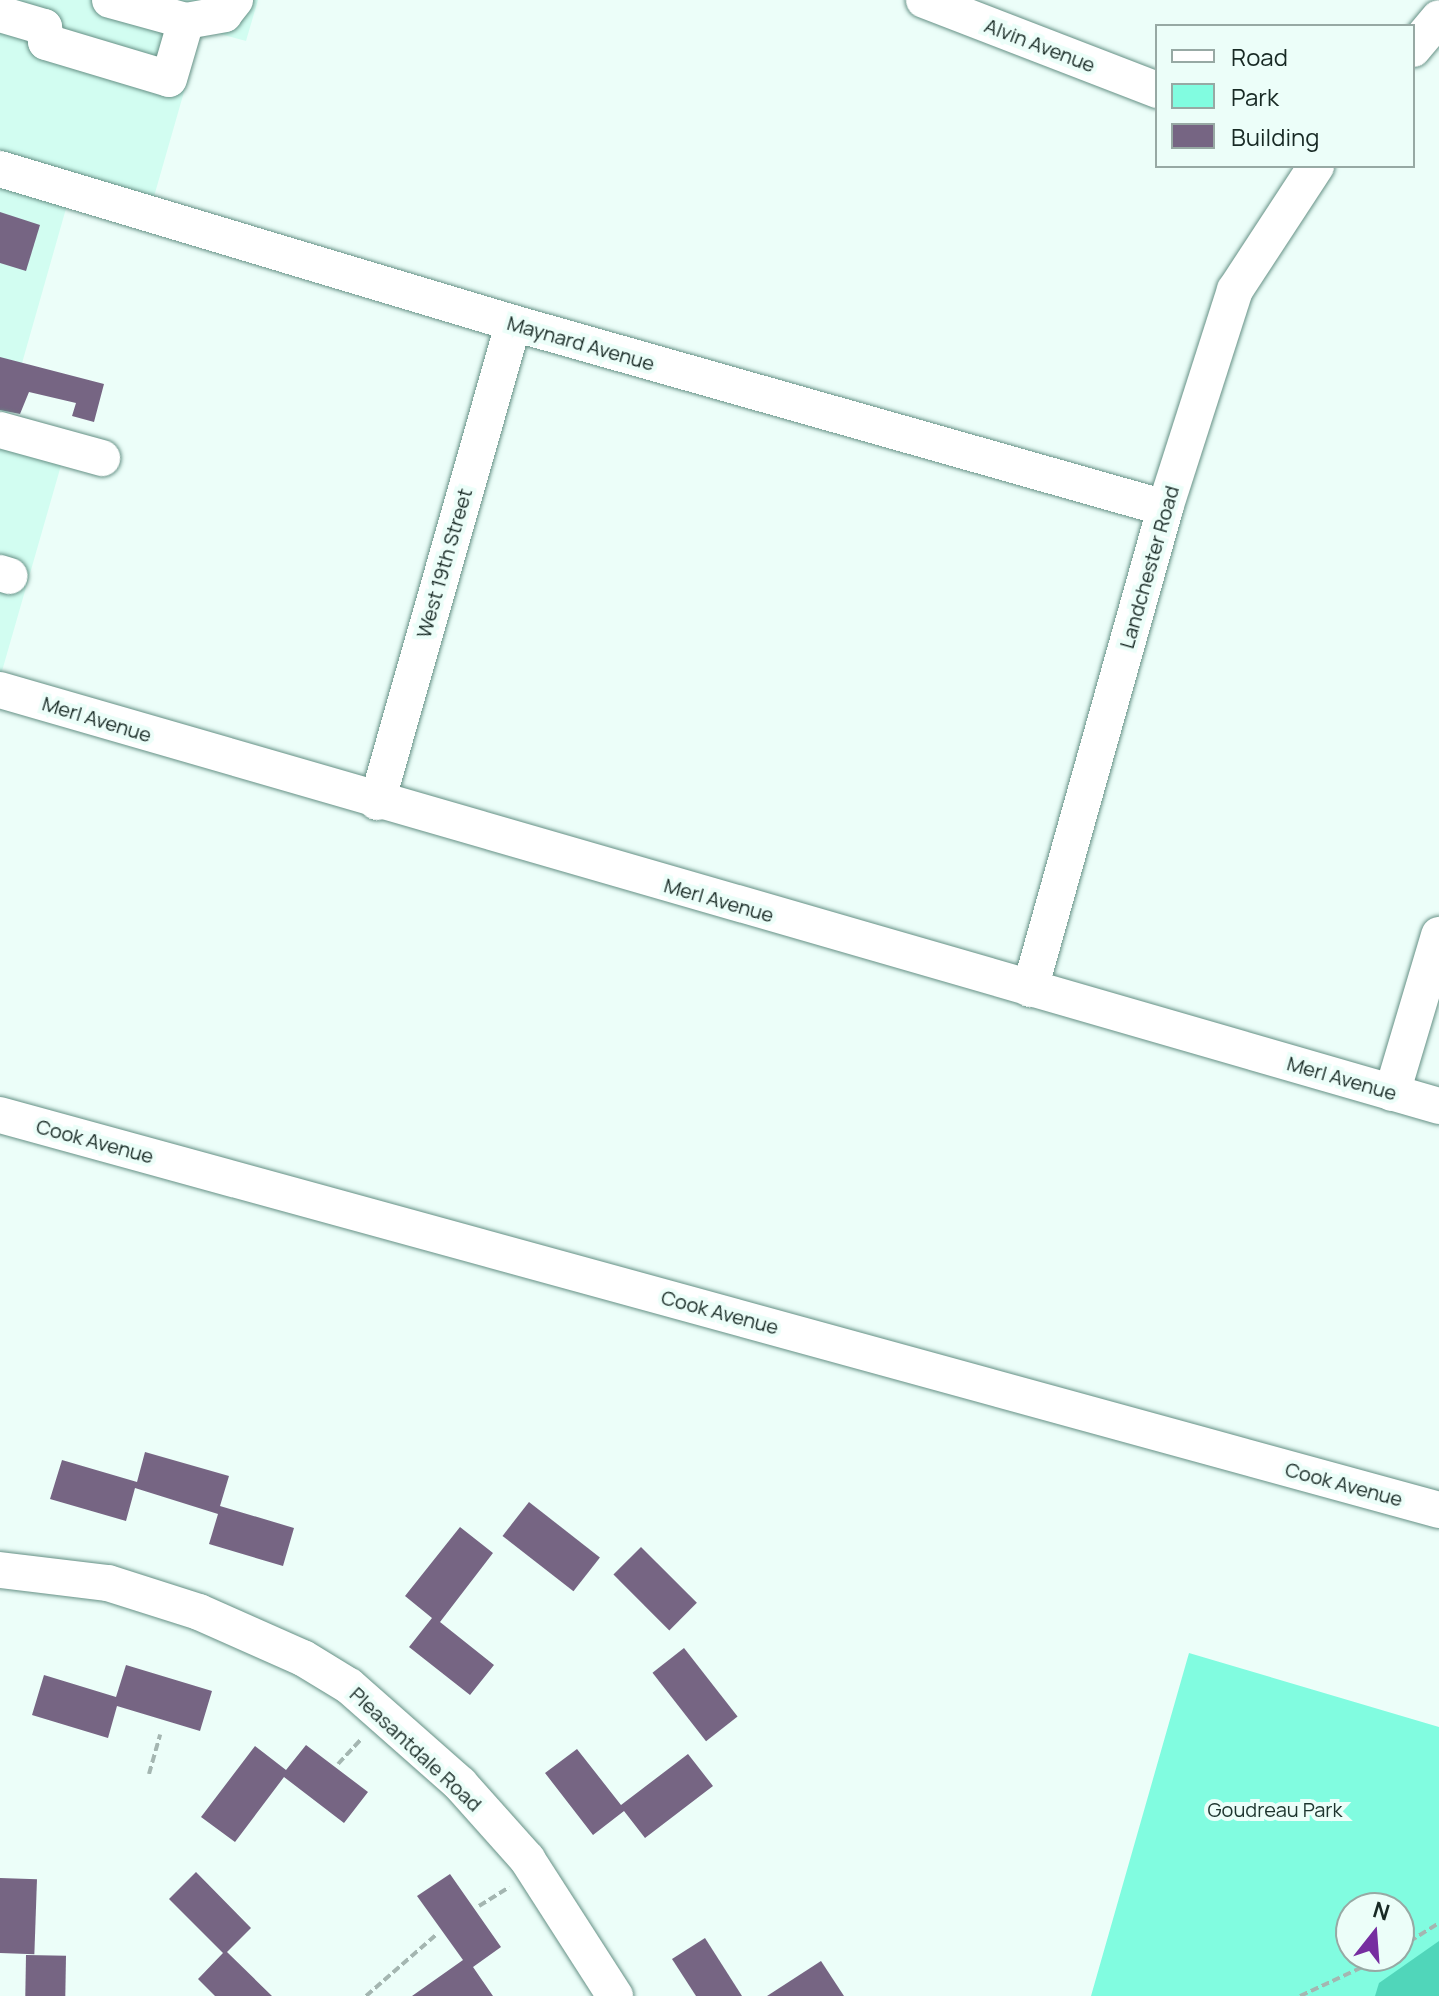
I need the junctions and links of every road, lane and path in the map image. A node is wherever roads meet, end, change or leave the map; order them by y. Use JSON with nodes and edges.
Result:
{"nodes":[{"id":1,"x":110,"y":0,"type":"edge"},
{"id":2,"x":235,"y":0,"type":"edge"},
{"id":3,"x":924,"y":0,"type":"edge"},
{"id":4,"x":0,"y":14,"type":"edge"},
{"id":5,"x":49,"y":14,"type":"edge"},
{"id":6,"x":1439,"y":18,"type":"edge"},
{"id":7,"x":186,"y":21,"type":"junction"},
{"id":8,"x":1415,"y":47,"type":"edge"},
{"id":9,"x":1155,"y":89,"type":"edge"},
{"id":10,"x":1315,"y":168,"type":"edge"},
{"id":11,"x":0,"y":169,"type":"edge"},
{"id":12,"x":513,"y":323,"type":"junction"},
{"id":13,"x":0,"y":430,"type":"edge"},
{"id":14,"x":102,"y":458,"type":"dead end"},
{"id":15,"x":1165,"y":508,"type":"junction"},
{"id":16,"x":0,"y":690,"type":"edge"},
{"id":17,"x":377,"y":802,"type":"junction"},
{"id":18,"x":1439,"y":935,"type":"edge"},
{"id":19,"x":1030,"y":989,"type":"junction"},
{"id":20,"x":1392,"y":1093,"type":"junction"},
{"id":21,"x":1439,"y":1106,"type":"edge"},
{"id":22,"x":0,"y":1115,"type":"edge"},
{"id":23,"x":1439,"y":1510,"type":"edge"},
{"id":24,"x":0,"y":1570,"type":"edge"},
{"id":25,"x":160,"y":1735,"type":"dead end"},
{"id":26,"x":362,"y":1738,"type":"dead end"},
{"id":27,"x":338,"y":1764,"type":"dead end"},
{"id":28,"x":149,"y":1774,"type":"dead end"},
{"id":29,"x":511,"y":1886,"type":"dead end"},
{"id":30,"x":479,"y":1906,"type":"dead end"},
{"id":31,"x":1439,"y":1923,"type":"edge"},
{"id":32,"x":436,"y":1935,"type":"dead end"},
{"id":33,"x":1415,"y":1938,"type":"edge"},
{"id":34,"x":1352,"y":1972,"type":"edge"},
{"id":35,"x":366,"y":1996,"type":"edge"},
{"id":36,"x":615,"y":1996,"type":"edge"},
{"id":37,"x":1300,"y":1996,"type":"edge"}],
"edges":[{"from":1,"to":7,"type":"street"},
{"from":2,"to":7,"type":"street"},
{"from":3,"to":9,"type":"street","name":"Alvin Avenue"},
{"from":4,"to":5,"type":"street"},
{"from":5,"to":7,"type":"street"},
{"from":6,"to":8,"type":"street"},
{"from":10,"to":15,"type":"street","name":"Landchester Road"},
{"from":11,"to":12,"type":"street","name":"Maynard Avenue"},
{"from":12,"to":15,"type":"street","name":"Maynard Avenue"},
{"from":12,"to":17,"type":"street","name":"West 19th Street"},
{"from":13,"to":14,"type":"street"},
{"from":15,"to":19,"type":"street","name":"Landchester Road"},
{"from":16,"to":17,"type":"street","name":"Merl Avenue"},
{"from":17,"to":19,"type":"street","name":"Merl Avenue"},
{"from":18,"to":20,"type":"street"},
{"from":19,"to":20,"type":"street","name":"Merl Avenue"},
{"from":20,"to":21,"type":"street","name":"Merl Avenue"},
{"from":22,"to":23,"type":"street","name":"Cook Avenue"},
{"from":24,"to":36,"type":"street","name":"Pleasantdale Road"},
{"from":25,"to":28,"type":"path"},
{"from":26,"to":27,"type":"path"},
{"from":29,"to":30,"type":"path"},
{"from":31,"to":33,"type":"path"},
{"from":32,"to":35,"type":"path"},
{"from":34,"to":37,"type":"path"}]}
